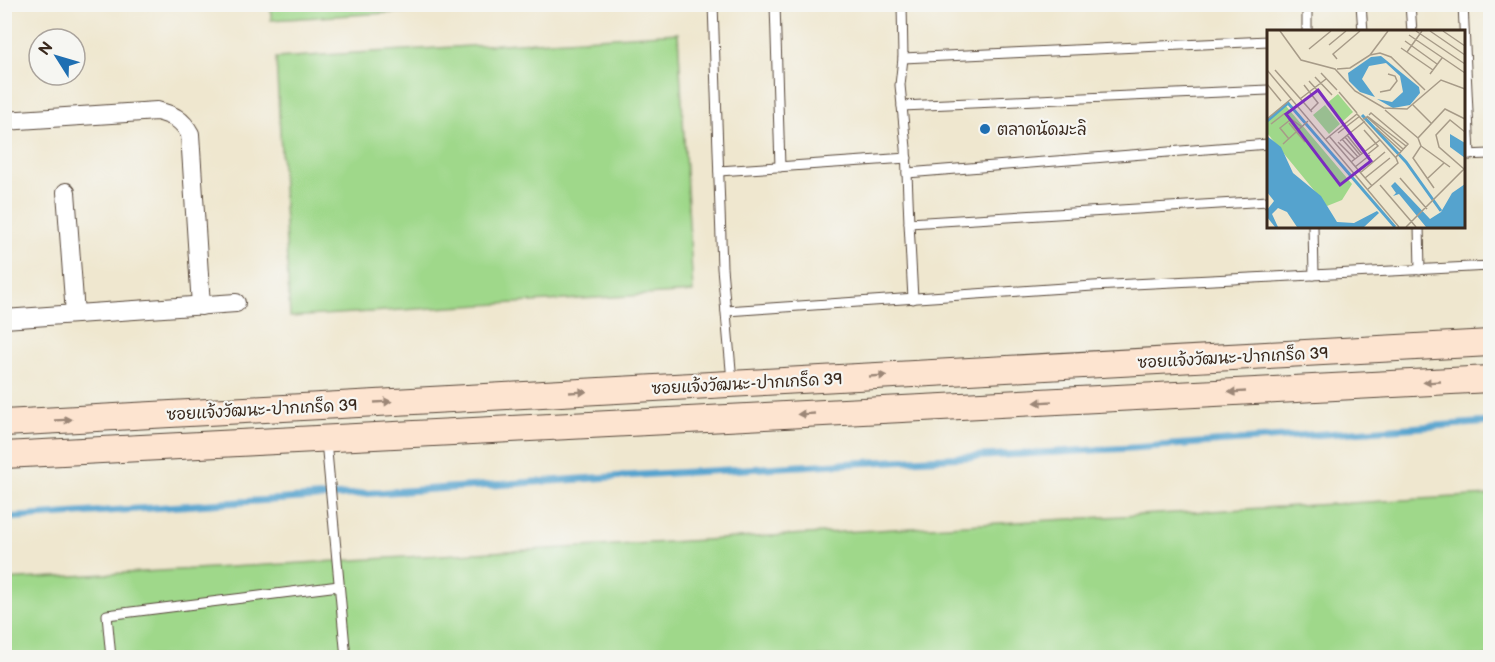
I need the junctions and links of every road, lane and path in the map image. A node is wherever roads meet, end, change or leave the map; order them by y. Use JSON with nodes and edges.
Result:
{"nodes":[{"id":1,"x":713,"y":4,"type":"edge"},
{"id":2,"x":775,"y":4,"type":"edge"},
{"id":3,"x":902,"y":4,"type":"edge"},
{"id":4,"x":1307,"y":4,"type":"edge"},
{"id":5,"x":1360,"y":4,"type":"edge"},
{"id":6,"x":1410,"y":4,"type":"edge"},
{"id":7,"x":1463,"y":4,"type":"edge"},
{"id":8,"x":1307,"y":30,"type":"edge"},
{"id":9,"x":1363,"y":30,"type":"edge"},
{"id":10,"x":1412,"y":30,"type":"edge"},
{"id":11,"x":1464,"y":30,"type":"edge"},
{"id":12,"x":1267,"y":41,"type":"edge"},
{"id":13,"x":903,"y":58,"type":"junction"},
{"id":14,"x":1465,"y":80,"type":"edge"},
{"id":15,"x":1267,"y":90,"type":"edge"},
{"id":16,"x":902,"y":106,"type":"junction"},
{"id":17,"x":4,"y":121,"type":"edge"},
{"id":18,"x":1267,"y":144,"type":"edge"},
{"id":19,"x":1491,"y":154,"type":"edge"},
{"id":20,"x":1467,"y":155,"type":"edge"},
{"id":21,"x":907,"y":158,"type":"junction"},
{"id":22,"x":780,"y":167,"type":"junction"},
{"id":23,"x":719,"y":171,"type":"junction"},
{"id":24,"x":907,"y":173,"type":"junction"},
{"id":25,"x":66,"y":192,"type":"dead end"},
{"id":26,"x":1267,"y":201,"type":"edge"},
{"id":27,"x":909,"y":223,"type":"junction"},
{"id":28,"x":1313,"y":228,"type":"edge"},
{"id":29,"x":1419,"y":228,"type":"edge"},
{"id":30,"x":1491,"y":266,"type":"edge"},
{"id":31,"x":1420,"y":270,"type":"junction"},
{"id":32,"x":1314,"y":275,"type":"junction"},
{"id":33,"x":913,"y":299,"type":"junction"},
{"id":34,"x":236,"y":303,"type":"dead end"},
{"id":35,"x":201,"y":306,"type":"junction"},
{"id":36,"x":726,"y":311,"type":"junction"},
{"id":37,"x":75,"y":314,"type":"junction"},
{"id":38,"x":4,"y":319,"type":"edge"},
{"id":39,"x":1491,"y":343,"type":"edge"},
{"id":40,"x":1491,"y":380,"type":"edge"},
{"id":41,"x":732,"y":384,"type":"junction"},
{"id":42,"x":4,"y":423,"type":"edge"},
{"id":43,"x":326,"y":439,"type":"junction"},
{"id":44,"x":4,"y":456,"type":"edge"},
{"id":45,"x":339,"y":586,"type":"junction"},
{"id":46,"x":111,"y":657,"type":"edge"},
{"id":47,"x":346,"y":657,"type":"edge"}],
"edges":[{"from":1,"to":23,"type":"lane"},
{"from":2,"to":22,"type":"lane"},
{"from":3,"to":13,"type":"lane"},
{"from":4,"to":8,"type":"lane"},
{"from":5,"to":9,"type":"lane"},
{"from":6,"to":10,"type":"lane"},
{"from":7,"to":11,"type":"lane"},
{"from":12,"to":13,"type":"lane"},
{"from":13,"to":16,"type":"lane"},
{"from":14,"to":20,"type":"lane"},
{"from":15,"to":16,"type":"lane"},
{"from":16,"to":21,"type":"lane"},
{"from":17,"to":35,"type":"street"},
{"from":18,"to":24,"type":"lane"},
{"from":19,"to":20,"type":"lane"},
{"from":21,"to":22,"type":"lane"},
{"from":21,"to":24,"type":"lane"},
{"from":22,"to":23,"type":"lane"},
{"from":23,"to":36,"type":"lane"},
{"from":24,"to":27,"type":"lane"},
{"from":25,"to":37,"type":"street"},
{"from":26,"to":27,"type":"lane"},
{"from":27,"to":33,"type":"lane"},
{"from":28,"to":32,"type":"lane"},
{"from":29,"to":31,"type":"lane"},
{"from":30,"to":31,"type":"lane"},
{"from":31,"to":32,"type":"lane"},
{"from":32,"to":33,"type":"lane"},
{"from":33,"to":36,"type":"lane"},
{"from":34,"to":35,"type":"street"},
{"from":35,"to":37,"type":"street"},
{"from":36,"to":41,"type":"lane"},
{"from":37,"to":38,"type":"street"},
{"from":41,"to":39,"type":"main road","name":"ซอยแจ้งวัฒนะ-ปากเกร็ด 39","one_way":true},
{"from":40,"to":43,"type":"main road","name":"ซอยแจ้งวัฒนะ-ปากเกร็ด 39","one_way":true},
{"from":42,"to":41,"type":"main road","name":"ซอยแจ้งวัฒนะ-ปากเกร็ด 39","one_way":true},
{"from":43,"to":44,"type":"main road","name":"ซอยแจ้งวัฒนะ-ปากเกร็ด 39"},
{"from":43,"to":45,"type":"lane"},
{"from":45,"to":46,"type":"lane"},
{"from":45,"to":47,"type":"lane"}]}
